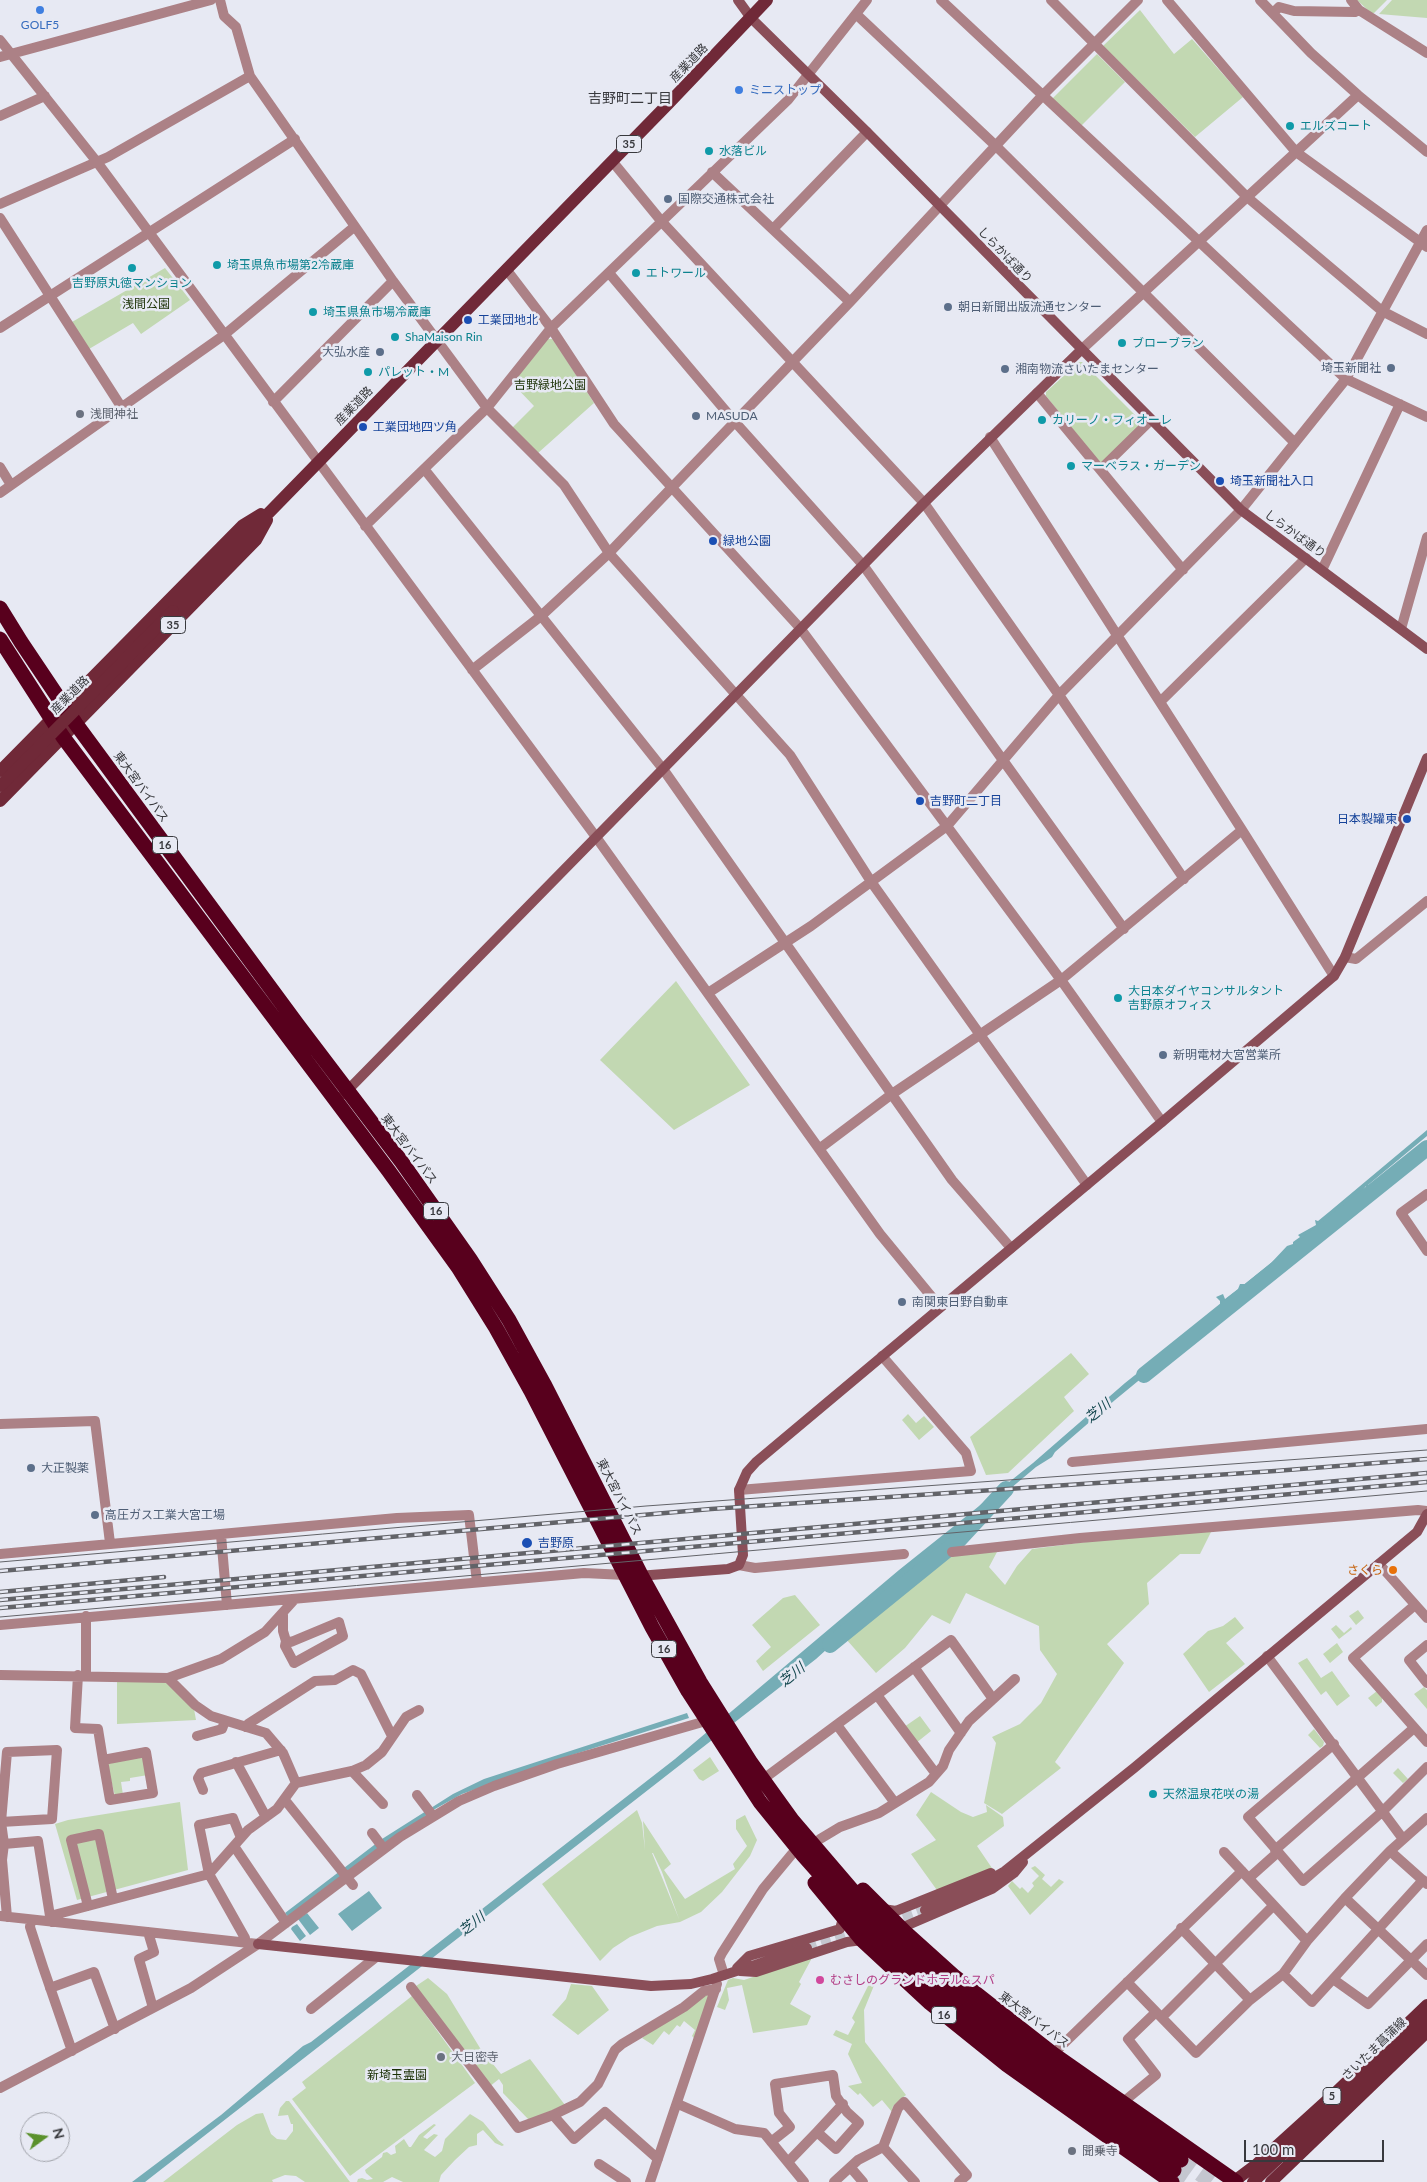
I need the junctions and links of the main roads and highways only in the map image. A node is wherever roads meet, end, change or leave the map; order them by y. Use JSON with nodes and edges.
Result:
{"nodes":[{"id":1,"x":767,"y":0,"type":"edge"},
{"id":2,"x":274,"y":506,"type":"junction"},
{"id":3,"x":0,"y":608,"type":"edge"},
{"id":4,"x":0,"y":639,"type":"edge"},
{"id":5,"x":64,"y":706,"type":"junction"},
{"id":6,"x":50,"y":719,"type":"junction"},
{"id":7,"x":76,"y":724,"type":"junction"},
{"id":8,"x":63,"y":737,"type":"junction"},
{"id":9,"x":0,"y":771,"type":"edge"},
{"id":10,"x":0,"y":786,"type":"edge"},
{"id":11,"x":0,"y":801,"type":"edge"},
{"id":12,"x":342,"y":1096,"type":"junction"},
{"id":13,"x":712,"y":1716,"type":"junction"},
{"id":14,"x":727,"y":1740,"type":"junction"},
{"id":15,"x":766,"y":1797,"type":"junction"},
{"id":16,"x":1427,"y":2005,"type":"edge"},
{"id":17,"x":1427,"y":2018,"type":"edge"},
{"id":18,"x":1427,"y":2032,"type":"edge"},
{"id":19,"x":1176,"y":2171,"type":"edge"},
{"id":20,"x":1235,"y":2182,"type":"edge"},
{"id":21,"x":1253,"y":2182,"type":"edge"},
{"id":22,"x":1271,"y":2182,"type":"edge"}],
"edges":[{"from":1,"to":2,"type":"main road","name":"産業道路","number":"35"},
{"from":2,"to":5,"type":"main road","number":"35"},
{"from":2,"to":7,"type":"main road","number":"35"},
{"from":2,"to":10,"type":"main road","name":"産業道路","number":"35","bridge":true},
{"from":3,"to":5,"type":"highway","name":"東大宮バイパス","number":"16"},
{"from":4,"to":6,"type":"highway","name":"東大宮バイパス","number":"16"},
{"from":5,"to":6,"type":"main road","number":"35"},
{"from":5,"to":7,"type":"highway","name":"東大宮バイパス","number":"16"},
{"from":6,"to":8,"type":"highway","name":"東大宮バイパス","number":"16"},
{"from":6,"to":9,"type":"main road","number":"35"},
{"from":7,"to":8,"type":"main road","number":"35"},
{"from":7,"to":12,"type":"highway","name":"東大宮バイパス","number":"16"},
{"from":8,"to":11,"type":"main road","number":"35"},
{"from":8,"to":12,"type":"highway","name":"東大宮バイパス","number":"16"},
{"from":12,"to":13,"type":"highway","name":"東大宮バイパス","number":"16"},
{"from":12,"to":13,"type":"highway","name":"東大宮バイパス","number":"16"},
{"from":13,"to":14,"type":"highway","name":"東大宮バイパス","number":"16"},
{"from":14,"to":15,"type":"highway","name":"東大宮バイパス","number":"16"},
{"from":14,"to":15,"type":"highway","name":"東大宮バイパス","number":"16"},
{"from":15,"to":19,"type":"highway","name":"東大宮バイパス","number":"16"},
{"from":15,"to":19,"type":"highway","name":"東大宮バイパス","number":"16"},
{"from":15,"to":20,"type":"highway","name":"東大宮バイパス","number":"16"},
{"from":16,"to":20,"type":"main road","number":"5"},
{"from":17,"to":21,"type":"main road","name":"さいたま菖蒲線","number":"5"},
{"from":18,"to":22,"type":"main road","number":"5"}]}
